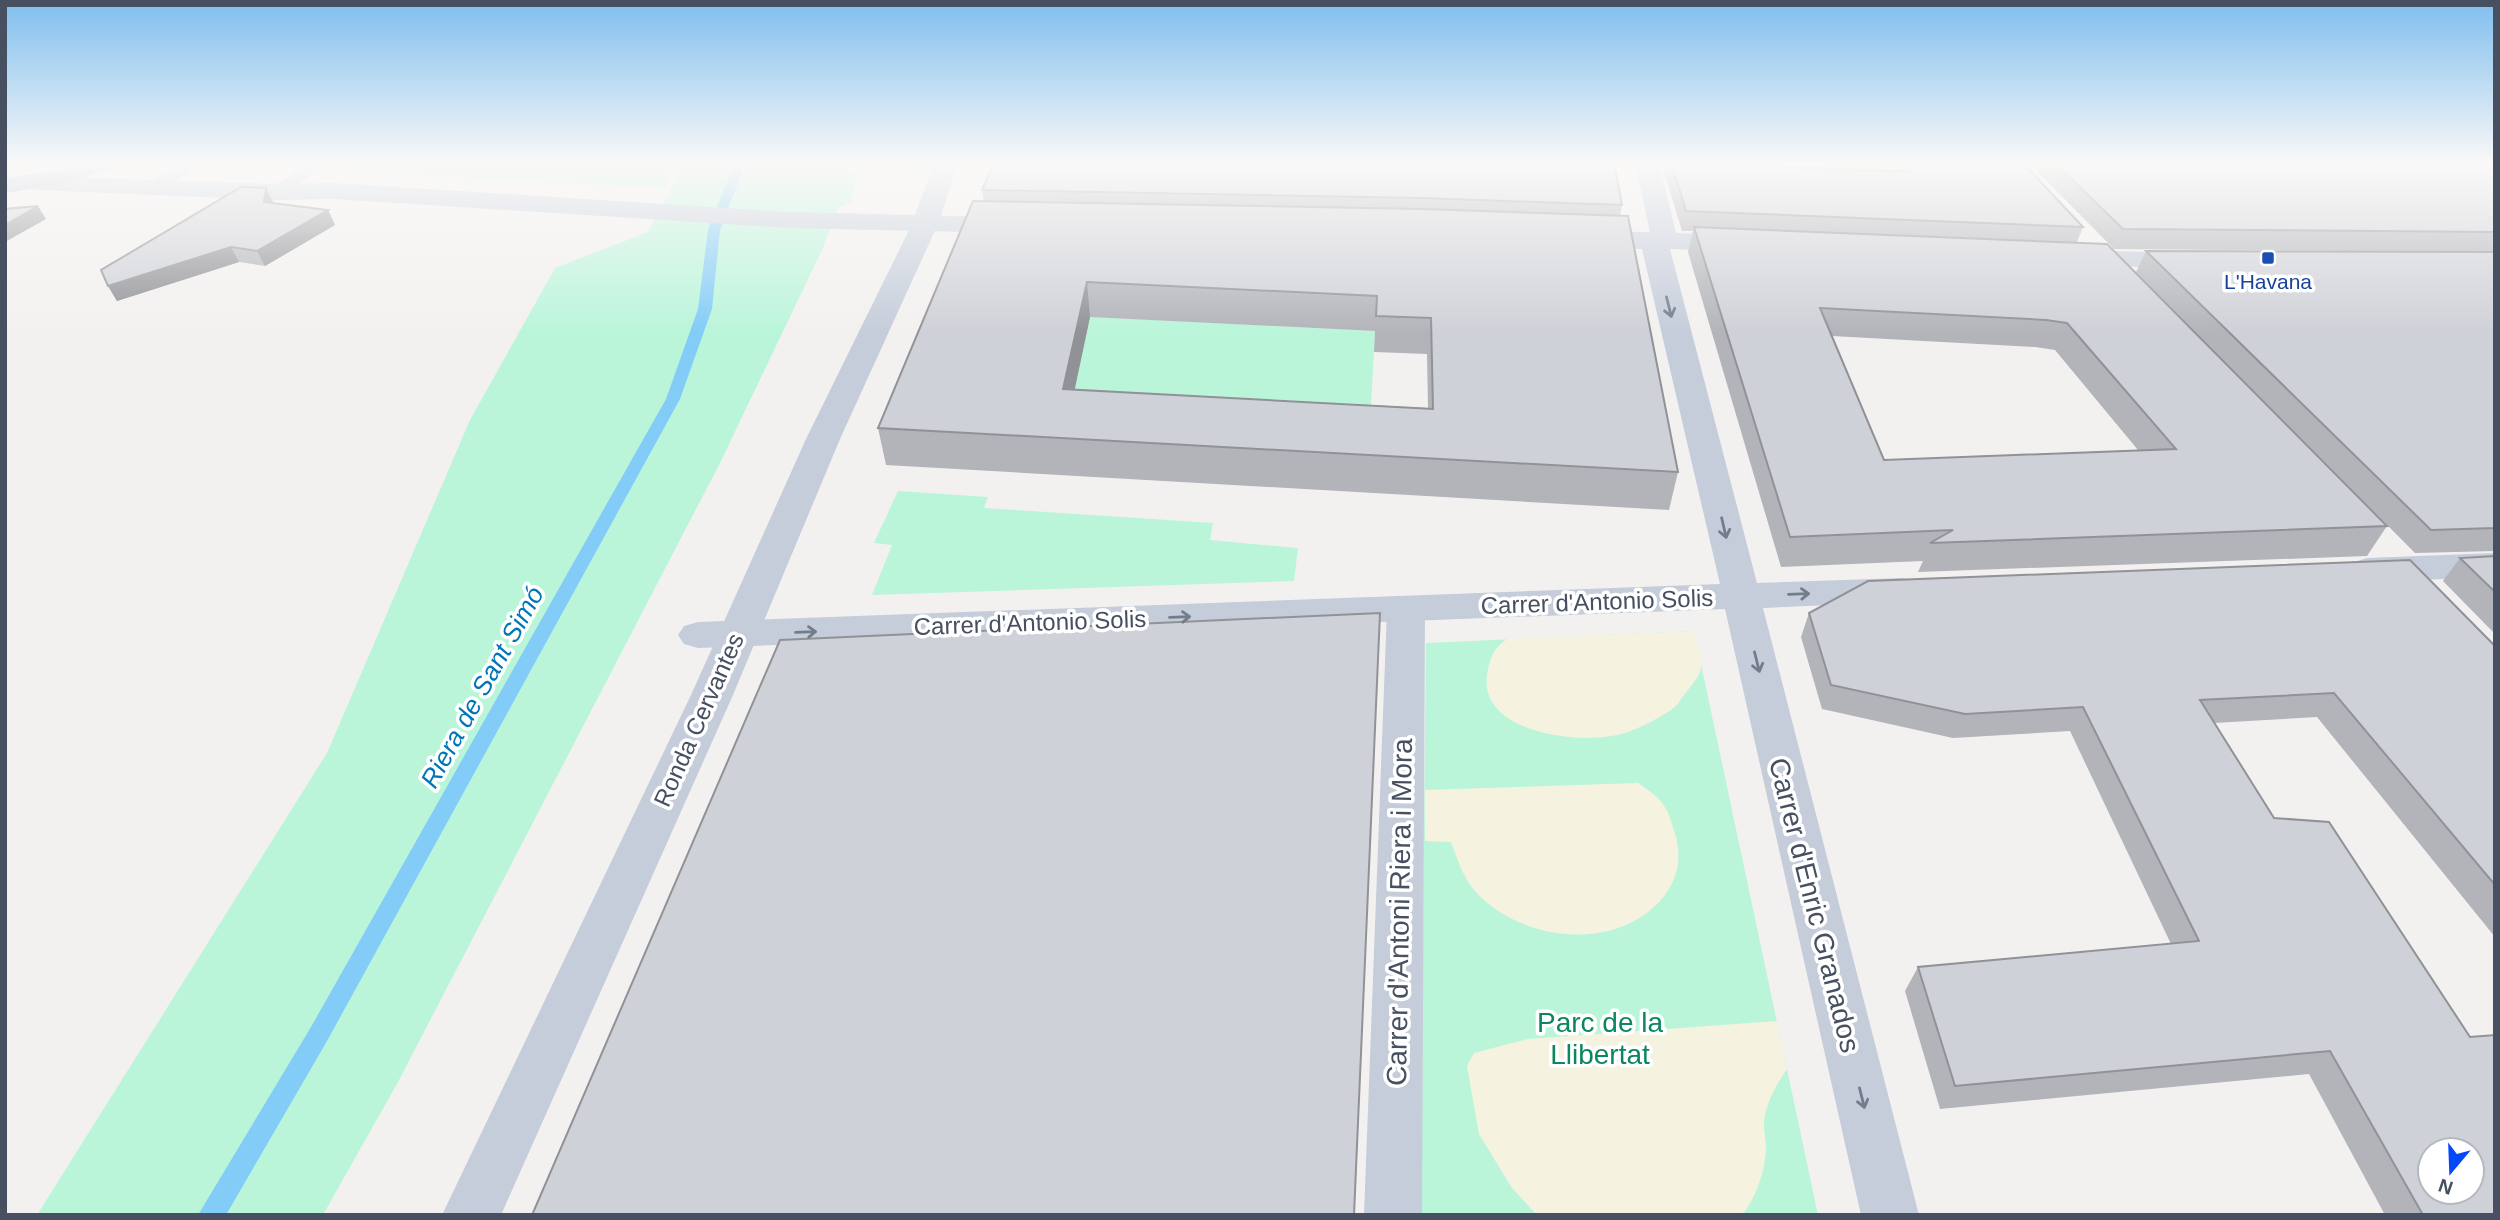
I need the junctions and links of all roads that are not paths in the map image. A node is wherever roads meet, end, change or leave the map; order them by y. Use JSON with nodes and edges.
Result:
{"nodes":[{"id":1,"x":772,"y":219,"type":"edge"},
{"id":2,"x":927,"y":219,"type":"edge"},
{"id":3,"x":1662,"y":219,"type":"edge"},
{"id":4,"x":925,"y":224,"type":"junction"},
{"id":5,"x":1042,"y":225,"type":"edge"},
{"id":6,"x":1551,"y":238,"type":"edge"},
{"id":7,"x":1655,"y":241,"type":"junction"},
{"id":8,"x":1762,"y":244,"type":"edge"},
{"id":9,"x":2110,"y":253,"type":"junction"},
{"id":10,"x":2050,"y":257,"type":"edge"},
{"id":11,"x":2217,"y":261,"type":"edge"},
{"id":12,"x":2137,"y":293,"type":"edge"},
{"id":13,"x":2375,"y":539,"type":"edge"},
{"id":14,"x":2495,"y":565,"type":"edge"},
{"id":15,"x":2404,"y":569,"type":"junction"},
{"id":16,"x":2334,"y":572,"type":"edge"},
{"id":17,"x":1937,"y":588,"type":"edge"},
{"id":18,"x":1741,"y":596,"type":"junction"},
{"id":19,"x":2441,"y":606,"type":"edge"},
{"id":20,"x":1406,"y":609,"type":"junction"},
{"id":21,"x":718,"y":635,"type":"junction"},
{"id":22,"x":471,"y":1215,"type":"edge"},
{"id":23,"x":1393,"y":1215,"type":"edge"},
{"id":24,"x":1890,"y":1215,"type":"edge"}],
"edges":[{"from":1,"to":4,"type":"street"},
{"from":2,"to":4,"type":"street","name":"Ronda Cervantes"},
{"from":3,"to":7,"type":"street","name":"Carrer d'Enric Granados"},
{"from":4,"to":5,"type":"street"},
{"from":4,"to":21,"type":"street","name":"Ronda Cervantes"},
{"from":6,"to":7,"type":"street"},
{"from":7,"to":8,"type":"street"},
{"from":7,"to":18,"type":"street","name":"Carrer d'Enric Granados","one_way":true},
{"from":9,"to":10,"type":"street"},
{"from":9,"to":11,"type":"street"},
{"from":9,"to":12,"type":"street"},
{"from":13,"to":15,"type":"street"},
{"from":14,"to":15,"type":"street"},
{"from":15,"to":16,"type":"street"},
{"from":15,"to":19,"type":"street"},
{"from":18,"to":17,"type":"street","name":"Carrer d'Antonio Solis","one_way":true},
{"from":18,"to":20,"type":"street","name":"Carrer d'Antonio Solis"},
{"from":18,"to":24,"type":"street","name":"Carrer d'Enric Granados","one_way":true},
{"from":21,"to":20,"type":"street","name":"Carrer d'Antonio Solis","one_way":true},
{"from":20,"to":23,"type":"street","name":"Carrer d'Antoni Riera i Mora"},
{"from":21,"to":22,"type":"street","name":"Ronda Cervantes"}]}
